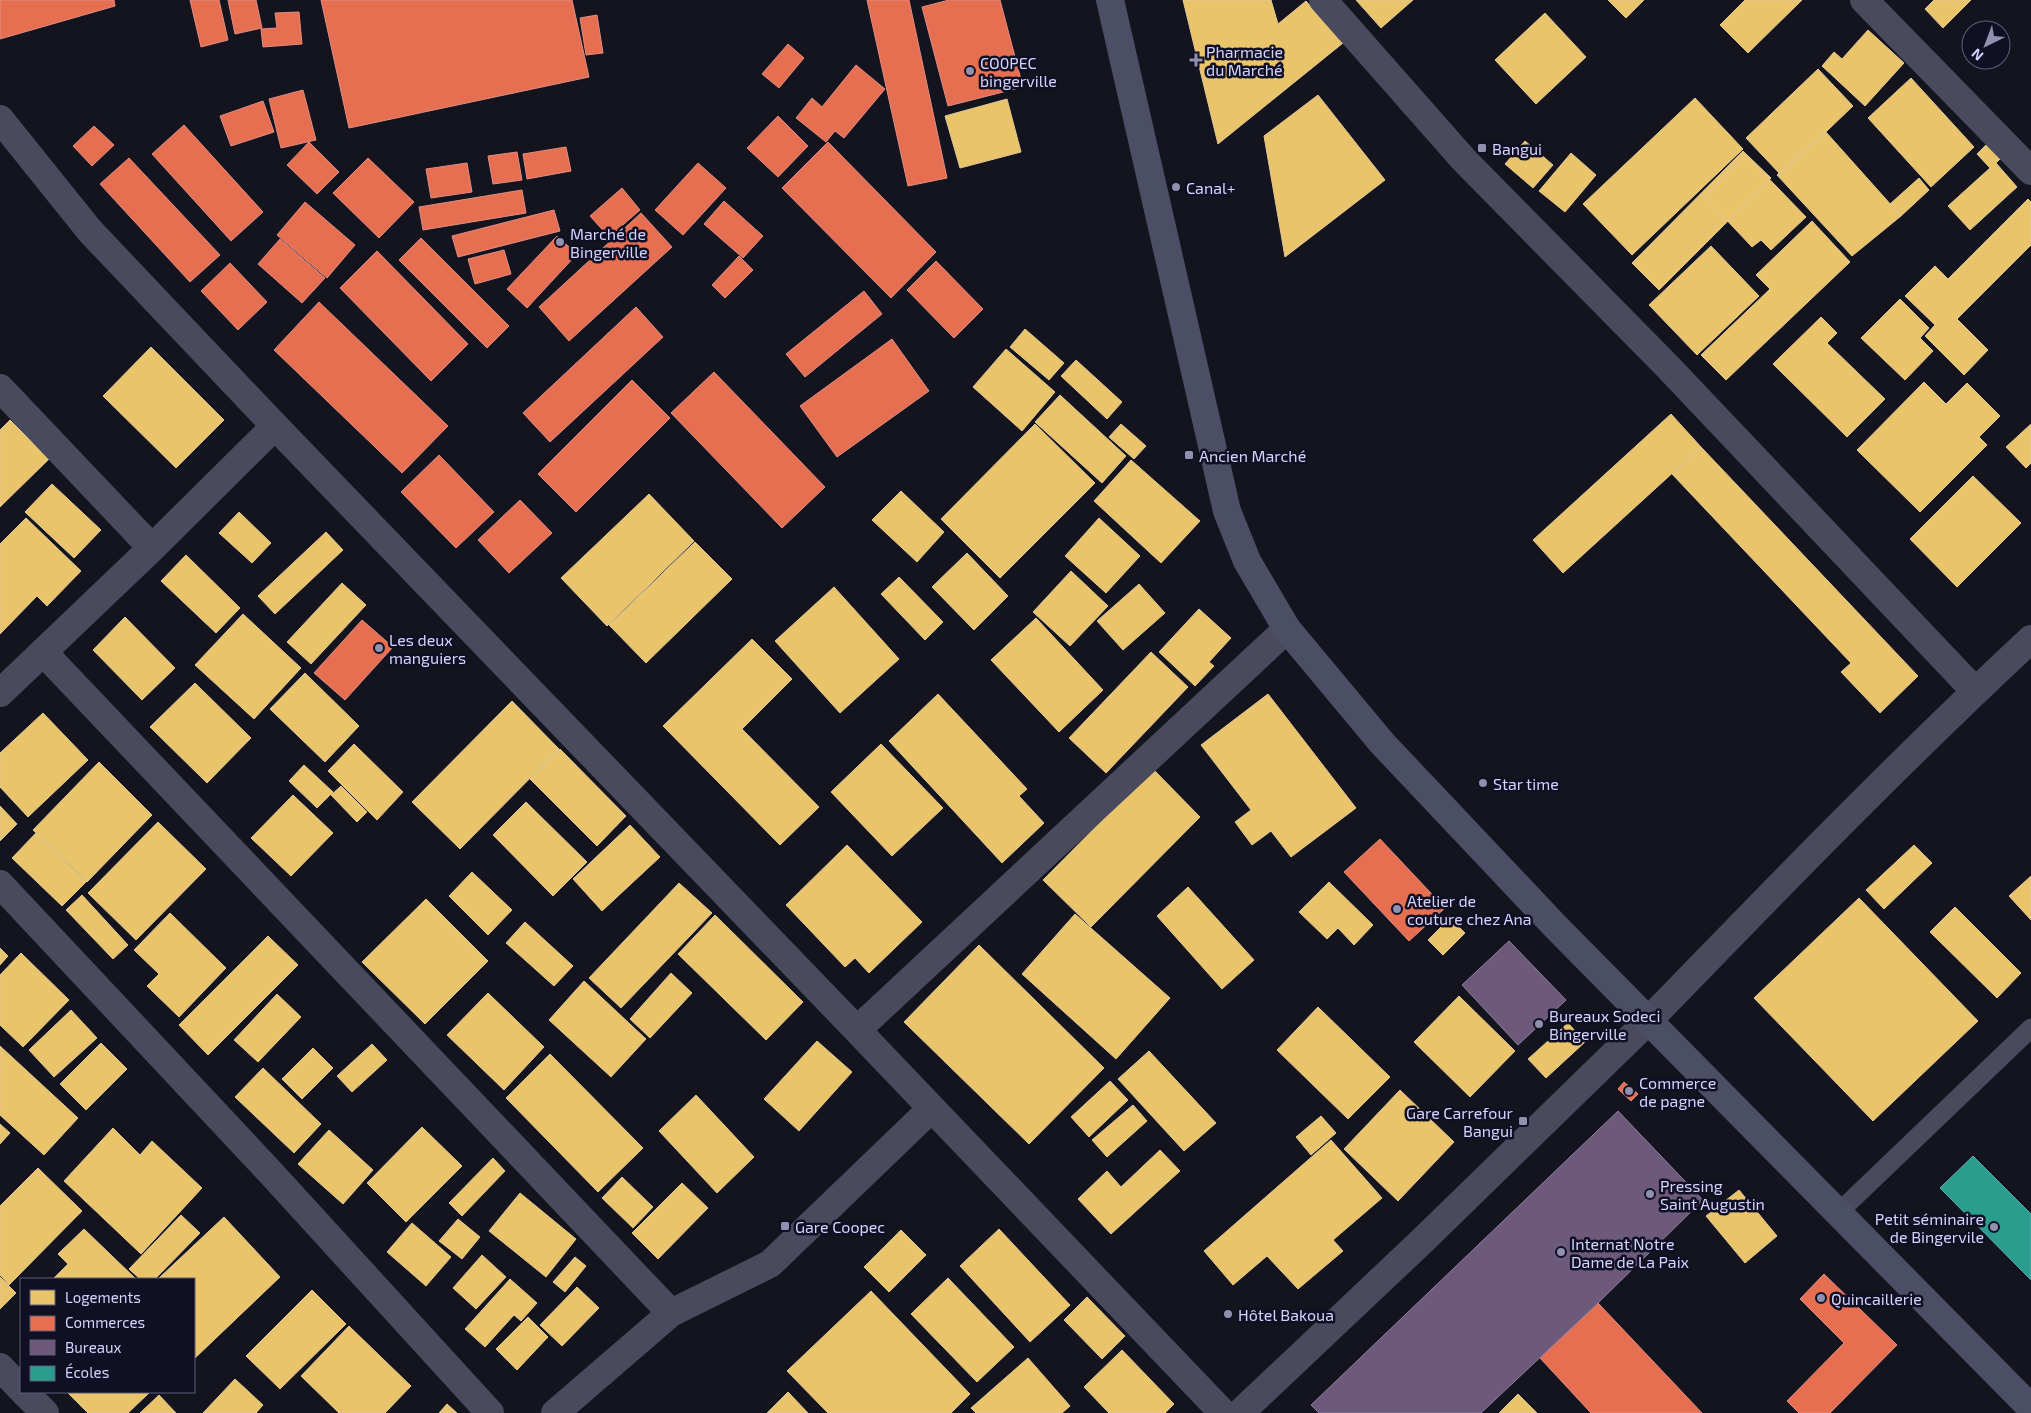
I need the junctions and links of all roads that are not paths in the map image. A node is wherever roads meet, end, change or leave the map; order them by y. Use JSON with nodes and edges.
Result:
{"nodes":[{"id":1,"x":1110,"y":0,"type":"edge"},
{"id":2,"x":1323,"y":0,"type":"edge"},
{"id":3,"x":1864,"y":0,"type":"edge"},
{"id":4,"x":0,"y":118,"type":"edge"},
{"id":5,"x":2031,"y":171,"type":"edge"},
{"id":6,"x":0,"y":388,"type":"edge"},
{"id":7,"x":275,"y":426,"type":"junction"},
{"id":8,"x":152,"y":548,"type":"junction"},
{"id":9,"x":1287,"y":629,"type":"junction"},
{"id":10,"x":2031,"y":639,"type":"edge"},
{"id":11,"x":43,"y":652,"type":"junction"},
{"id":12,"x":1975,"y":691,"type":"junction"},
{"id":13,"x":0,"y":693,"type":"edge"},
{"id":14,"x":0,"y":884,"type":"edge"},
{"id":15,"x":1648,"y":1021,"type":"junction"},
{"id":16,"x":2031,"y":1028,"type":"edge"},
{"id":17,"x":857,"y":1030,"type":"junction"},
{"id":18,"x":931,"y":1109,"type":"junction"},
{"id":19,"x":1838,"y":1213,"type":"junction"},
{"id":20,"x":671,"y":1313,"type":"junction"},
{"id":21,"x":0,"y":1367,"type":"edge"},
{"id":22,"x":20,"y":1388,"type":"edge"},
{"id":23,"x":25,"y":1393,"type":"edge"},
{"id":24,"x":2031,"y":1408,"type":"edge"},
{"id":25,"x":45,"y":1413,"type":"edge"},
{"id":26,"x":490,"y":1413,"type":"edge"},
{"id":27,"x":556,"y":1413,"type":"edge"},
{"id":28,"x":1223,"y":1413,"type":"edge"},
{"id":29,"x":1240,"y":1413,"type":"edge"}],
"edges":[{"from":1,"to":9,"type":"main road"},
{"from":2,"to":12,"type":"street"},
{"from":3,"to":5,"type":"street"},
{"from":4,"to":7,"type":"street"},
{"from":6,"to":8,"type":"street"},
{"from":7,"to":8,"type":"street"},
{"from":7,"to":17,"type":"street"},
{"from":8,"to":11,"type":"street"},
{"from":9,"to":15,"type":"main road"},
{"from":9,"to":17,"type":"street"},
{"from":10,"to":12,"type":"street"},
{"from":11,"to":13,"type":"street"},
{"from":11,"to":20,"type":"street"},
{"from":12,"to":15,"type":"street"},
{"from":14,"to":26,"type":"street"},
{"from":15,"to":19,"type":"main road"},
{"from":15,"to":29,"type":"street"},
{"from":16,"to":19,"type":"lane"},
{"from":17,"to":18,"type":"street"},
{"from":18,"to":20,"type":"street"},
{"from":18,"to":28,"type":"street"},
{"from":19,"to":24,"type":"main road"},
{"from":20,"to":27,"type":"street"},
{"from":21,"to":22,"type":"street"},
{"from":23,"to":25,"type":"street"}]}
